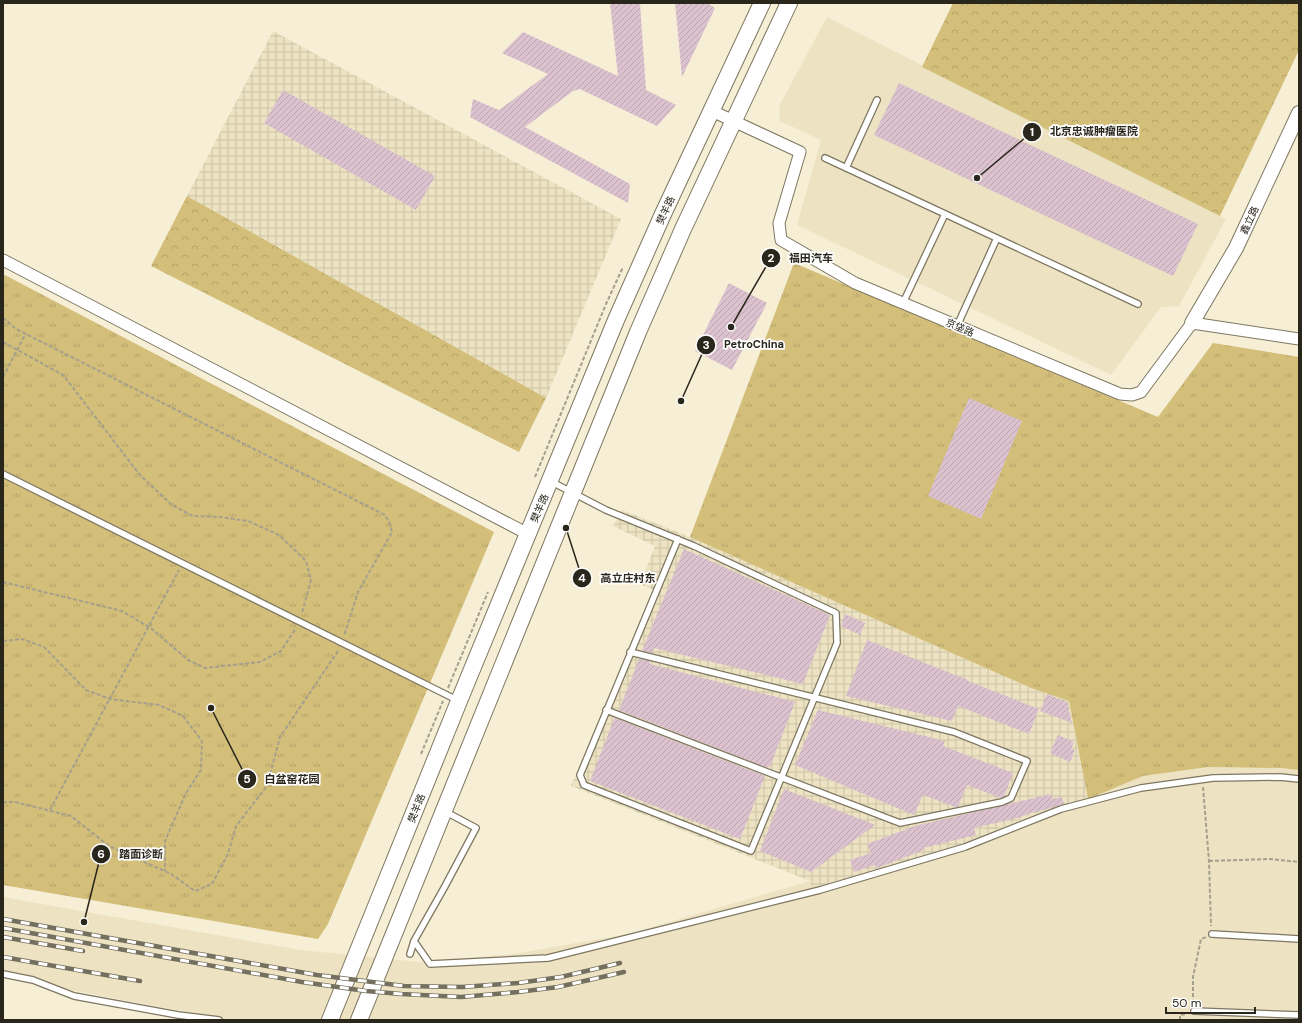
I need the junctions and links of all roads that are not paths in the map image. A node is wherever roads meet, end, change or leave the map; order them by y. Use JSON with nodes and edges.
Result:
{"nodes":[{"id":1,"x":762,"y":3,"type":"edge"},
{"id":2,"x":789,"y":3,"type":"edge"},
{"id":3,"x":877,"y":100,"type":"dead end"},
{"id":4,"x":712,"y":111,"type":"junction"},
{"id":5,"x":1299,"y":113,"type":"edge"},
{"id":6,"x":733,"y":121,"type":"junction"},
{"id":7,"x":825,"y":158,"type":"dead end"},
{"id":8,"x":846,"y":168,"type":"junction"},
{"id":9,"x":945,"y":214,"type":"junction"},
{"id":10,"x":997,"y":238,"type":"junction"},
{"id":11,"x":3,"y":260,"type":"edge"},
{"id":12,"x":902,"y":303,"type":"junction"},
{"id":13,"x":1138,"y":304,"type":"dead end"},
{"id":14,"x":1192,"y":323,"type":"junction"},
{"id":15,"x":957,"y":326,"type":"junction"},
{"id":16,"x":1299,"y":339,"type":"edge"},
{"id":17,"x":3,"y":474,"type":"edge"},
{"id":18,"x":550,"y":481,"type":"junction"},
{"id":19,"x":572,"y":493,"type":"junction"},
{"id":20,"x":528,"y":534,"type":"junction"},
{"id":21,"x":678,"y":539,"type":"junction"},
{"id":22,"x":630,"y":652,"type":"junction"},
{"id":23,"x":814,"y":698,"type":"junction"},
{"id":24,"x":459,"y":701,"type":"junction"},
{"id":25,"x":606,"y":710,"type":"junction"},
{"id":26,"x":782,"y":778,"type":"junction"},
{"id":27,"x":1299,"y":779,"type":"edge"},
{"id":28,"x":444,"y":811,"type":"junction"},
{"id":29,"x":1212,"y":934,"type":"road end"},
{"id":30,"x":1299,"y":939,"type":"edge"},
{"id":31,"x":414,"y":941,"type":"junction"},
{"id":32,"x":410,"y":954,"type":"dead end"},
{"id":33,"x":3,"y":974,"type":"edge"},
{"id":34,"x":1194,"y":1011,"type":"road end"},
{"id":35,"x":1299,"y":1015,"type":"edge"},
{"id":36,"x":219,"y":1020,"type":"edge"},
{"id":37,"x":330,"y":1020,"type":"edge"},
{"id":38,"x":359,"y":1020,"type":"edge"}],
"edges":[{"from":1,"to":4,"type":"main road","name":"樊羊路"},
{"from":2,"to":6,"type":"main road"},
{"from":3,"to":8,"type":"lane"},
{"from":4,"to":6,"type":"street","name":"京垡路"},
{"from":4,"to":18,"type":"main road","name":"樊羊路"},
{"from":5,"to":14,"type":"street","name":"鑫立路"},
{"from":6,"to":12,"type":"street","name":"京垡路"},
{"from":6,"to":19,"type":"main road"},
{"from":7,"to":8,"type":"lane"},
{"from":8,"to":9,"type":"lane"},
{"from":9,"to":10,"type":"lane"},
{"from":9,"to":12,"type":"lane"},
{"from":10,"to":13,"type":"lane"},
{"from":10,"to":15,"type":"lane"},
{"from":11,"to":20,"type":"street"},
{"from":12,"to":15,"type":"street","name":"京垡路"},
{"from":14,"to":15,"type":"street","name":"京垡路"},
{"from":14,"to":16,"type":"street"},
{"from":17,"to":24,"type":"lane"},
{"from":18,"to":19,"type":"lane"},
{"from":18,"to":20,"type":"main road","name":"樊羊路"},
{"from":19,"to":21,"type":"lane"},
{"from":19,"to":28,"type":"main road"},
{"from":20,"to":24,"type":"main road","name":"樊羊路"},
{"from":21,"to":22,"type":"lane"},
{"from":21,"to":23,"type":"lane"},
{"from":22,"to":23,"type":"lane"},
{"from":22,"to":25,"type":"lane"},
{"from":23,"to":26,"type":"lane"},
{"from":23,"to":26,"type":"lane"},
{"from":24,"to":37,"type":"main road","name":"樊羊路"},
{"from":25,"to":26,"type":"lane"},
{"from":25,"to":26,"type":"lane"},
{"from":27,"to":31,"type":"lane"},
{"from":28,"to":31,"type":"lane"},
{"from":28,"to":38,"type":"main road"},
{"from":29,"to":30,"type":"lane"},
{"from":31,"to":32,"type":"lane"},
{"from":33,"to":36,"type":"lane"},
{"from":34,"to":35,"type":"lane"}]}
